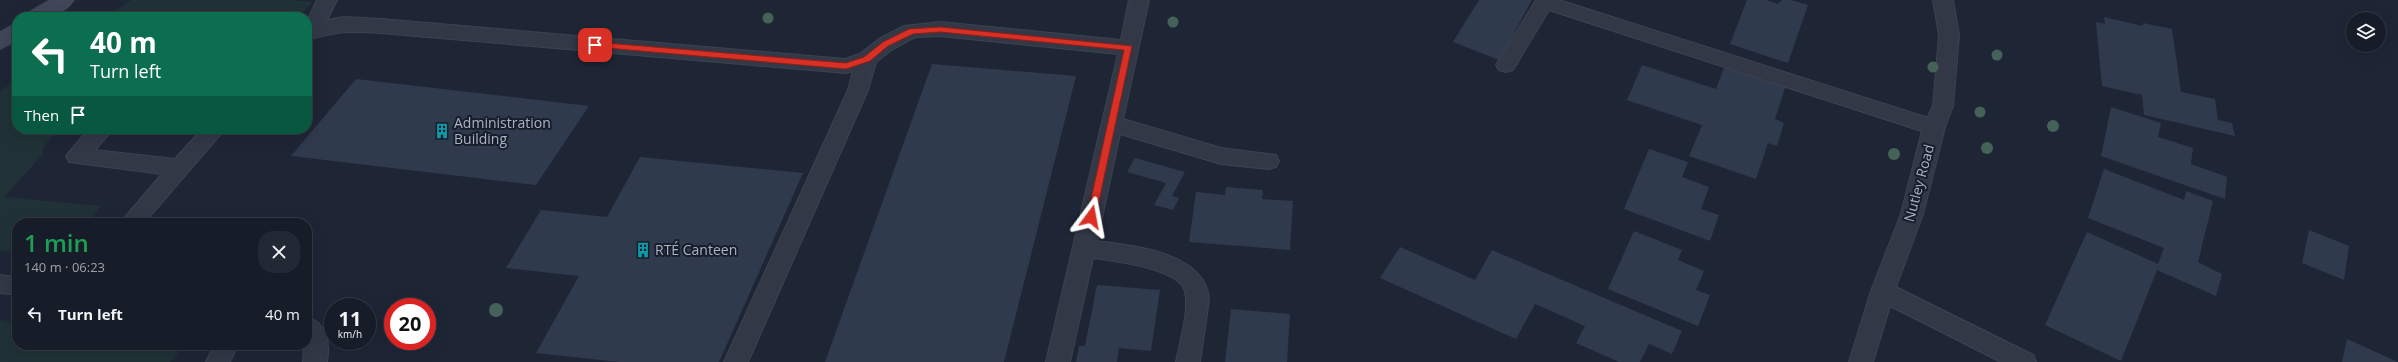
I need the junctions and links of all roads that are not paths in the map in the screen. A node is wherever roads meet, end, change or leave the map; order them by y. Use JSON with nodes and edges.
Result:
{"nodes":[{"id":1,"x":64,"y":0,"type":"edge"},
{"id":2,"x":327,"y":0,"type":"edge"},
{"id":3,"x":1139,"y":0,"type":"edge"},
{"id":4,"x":1943,"y":0,"type":"edge"},
{"id":5,"x":44,"y":12,"type":"edge"},
{"id":6,"x":312,"y":27,"type":"edge"},
{"id":7,"x":312,"y":31,"type":"edge"},
{"id":8,"x":12,"y":34,"type":"edge"},
{"id":9,"x":0,"y":42,"type":"edge"},
{"id":10,"x":1129,"y":48,"type":"junction"},
{"id":11,"x":867,"y":59,"type":"junction"},
{"id":12,"x":1506,"y":65,"type":"dead end"},
{"id":13,"x":1113,"y":125,"type":"junction"},
{"id":14,"x":1934,"y":127,"type":"junction"},
{"id":15,"x":97,"y":134,"type":"edge"},
{"id":16,"x":210,"y":134,"type":"edge"},
{"id":17,"x":1268,"y":161,"type":"dead end"},
{"id":18,"x":180,"y":168,"type":"junction"},
{"id":19,"x":135,"y":218,"type":"edge"},
{"id":20,"x":1084,"y":248,"type":"junction"},
{"id":21,"x":0,"y":284,"type":"edge"},
{"id":22,"x":12,"y":285,"type":"edge"},
{"id":23,"x":1883,"y":291,"type":"junction"},
{"id":24,"x":312,"y":330,"type":"edge"},
{"id":25,"x":224,"y":350,"type":"edge"},
{"id":26,"x":218,"y":362,"type":"edge"},
{"id":27,"x":315,"y":362,"type":"edge"},
{"id":28,"x":736,"y":362,"type":"edge"},
{"id":29,"x":1058,"y":362,"type":"edge"},
{"id":30,"x":1188,"y":362,"type":"edge"},
{"id":31,"x":1861,"y":362,"type":"edge"},
{"id":32,"x":2024,"y":362,"type":"edge"}],
"edges":[{"from":1,"to":5,"type":"main road"},
{"from":2,"to":6,"type":"street"},
{"from":3,"to":10,"type":"street"},
{"from":4,"to":14,"type":"street","name":"Nutley Road"},
{"from":7,"to":11,"type":"street"},
{"from":8,"to":9,"type":"main road"},
{"from":10,"to":11,"type":"street"},
{"from":10,"to":13,"type":"street"},
{"from":11,"to":28,"type":"street"},
{"from":12,"to":14,"type":"street"},
{"from":13,"to":17,"type":"street"},
{"from":13,"to":20,"type":"street"},
{"from":14,"to":23,"type":"street","name":"Nutley Road"},
{"from":15,"to":18,"type":"street"},
{"from":16,"to":18,"type":"street"},
{"from":18,"to":19,"type":"street"},
{"from":20,"to":29,"type":"street"},
{"from":20,"to":30,"type":"street"},
{"from":21,"to":22,"type":"street"},
{"from":23,"to":31,"type":"street","name":"Nutley Road"},
{"from":23,"to":32,"type":"street"},
{"from":24,"to":27,"type":"street"},
{"from":25,"to":26,"type":"street"}]}
